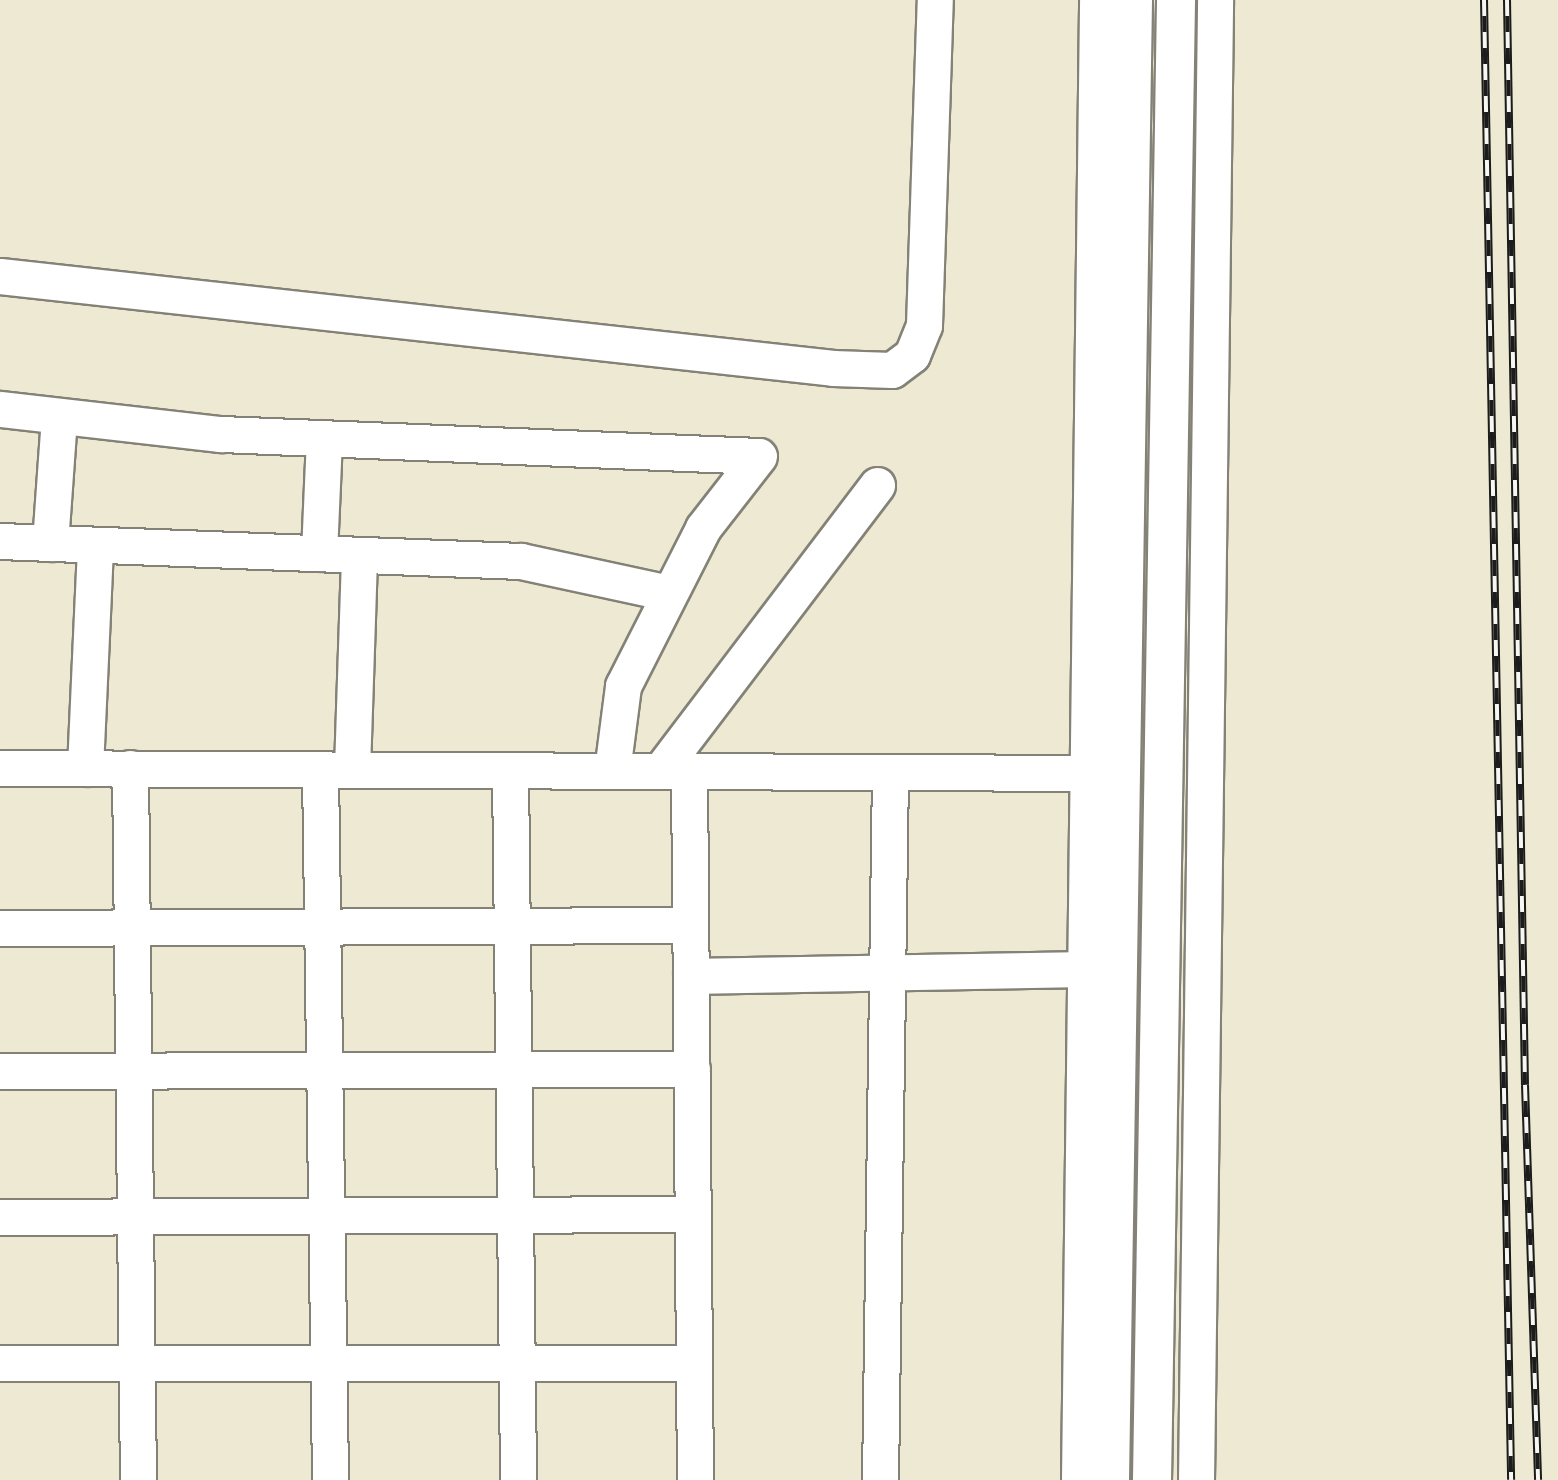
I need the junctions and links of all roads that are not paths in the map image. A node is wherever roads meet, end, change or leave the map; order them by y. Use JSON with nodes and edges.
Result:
{"nodes":[{"id":1,"x":935,"y":0,"type":"edge"},
{"id":2,"x":1097,"y":0,"type":"edge"},
{"id":3,"x":1133,"y":0,"type":"edge"},
{"id":4,"x":1176,"y":0,"type":"edge"},
{"id":5,"x":1215,"y":0,"type":"edge"},
{"id":6,"x":0,"y":276,"type":"edge"},
{"id":7,"x":0,"y":409,"type":"edge"},
{"id":8,"x":58,"y":416,"type":"junction"},
{"id":9,"x":324,"y":438,"type":"junction"},
{"id":10,"x":877,"y":485,"type":"dead end"},
{"id":11,"x":0,"y":541,"type":"edge"},
{"id":12,"x":51,"y":543,"type":"junction"},
{"id":13,"x":95,"y":545,"type":"junction"},
{"id":14,"x":319,"y":553,"type":"junction"},
{"id":15,"x":359,"y":555,"type":"junction"},
{"id":16,"x":669,"y":593,"type":"junction"},
{"id":17,"x":0,"y":768,"type":"edge"},
{"id":18,"x":85,"y":768,"type":"junction"},
{"id":19,"x":130,"y":768,"type":"junction"},
{"id":20,"x":336,"y":769,"type":"junction"},
{"id":21,"x":510,"y":770,"type":"junction"},
{"id":22,"x":611,"y":771,"type":"junction"},
{"id":23,"x":674,"y":771,"type":"junction"},
{"id":24,"x":890,"y":772,"type":"junction"},
{"id":25,"x":1088,"y":773,"type":"junction"},
{"id":26,"x":690,"y":925,"type":"junction"},
{"id":27,"x":512,"y":926,"type":"junction"},
{"id":28,"x":322,"y":927,"type":"junction"},
{"id":29,"x":132,"y":928,"type":"junction"},
{"id":30,"x":0,"y":929,"type":"edge"},
{"id":31,"x":1084,"y":969,"type":"junction"},
{"id":32,"x":887,"y":972,"type":"junction"},
{"id":33,"x":691,"y":976,"type":"junction"},
{"id":34,"x":692,"y":1069,"type":"junction"},
{"id":35,"x":133,"y":1070,"type":"junction"},
{"id":36,"x":324,"y":1070,"type":"junction"},
{"id":37,"x":513,"y":1070,"type":"junction"},
{"id":38,"x":0,"y":1071,"type":"edge"},
{"id":39,"x":693,"y":1214,"type":"junction"},
{"id":40,"x":514,"y":1215,"type":"junction"},
{"id":41,"x":135,"y":1216,"type":"junction"},
{"id":42,"x":326,"y":1216,"type":"junction"},
{"id":43,"x":0,"y":1217,"type":"edge"},
{"id":44,"x":0,"y":1363,"type":"edge"},
{"id":45,"x":136,"y":1363,"type":"junction"},
{"id":46,"x":328,"y":1363,"type":"junction"},
{"id":47,"x":516,"y":1363,"type":"junction"},
{"id":48,"x":694,"y":1363,"type":"junction"},
{"id":49,"x":138,"y":1480,"type":"edge"},
{"id":50,"x":330,"y":1480,"type":"edge"},
{"id":51,"x":518,"y":1480,"type":"edge"},
{"id":52,"x":695,"y":1480,"type":"edge"},
{"id":53,"x":880,"y":1480,"type":"edge"},
{"id":54,"x":1079,"y":1480,"type":"edge"},
{"id":55,"x":1110,"y":1480,"type":"edge"},
{"id":56,"x":1152,"y":1480,"type":"edge"},
{"id":57,"x":1196,"y":1480,"type":"edge"}],
"edges":[{"from":1,"to":6,"type":"street"},
{"from":2,"to":25,"type":"street"},
{"from":3,"to":55,"type":"highway"},
{"from":4,"to":56,"type":"highway"},
{"from":5,"to":57,"type":"street"},
{"from":7,"to":8,"type":"street"},
{"from":8,"to":9,"type":"street"},
{"from":8,"to":12,"type":"street"},
{"from":9,"to":14,"type":"street"},
{"from":9,"to":16,"type":"street"},
{"from":10,"to":23,"type":"street"},
{"from":11,"to":12,"type":"street"},
{"from":12,"to":13,"type":"street"},
{"from":13,"to":14,"type":"street"},
{"from":13,"to":18,"type":"street"},
{"from":14,"to":15,"type":"street"},
{"from":15,"to":16,"type":"street"},
{"from":15,"to":20,"type":"street"},
{"from":16,"to":22,"type":"street"},
{"from":17,"to":18,"type":"street"},
{"from":18,"to":19,"type":"street"},
{"from":19,"to":20,"type":"street"},
{"from":19,"to":29,"type":"street"},
{"from":20,"to":21,"type":"street"},
{"from":20,"to":28,"type":"street"},
{"from":21,"to":22,"type":"street"},
{"from":21,"to":27,"type":"street"},
{"from":22,"to":23,"type":"street"},
{"from":23,"to":24,"type":"street"},
{"from":23,"to":26,"type":"street"},
{"from":24,"to":25,"type":"street"},
{"from":24,"to":32,"type":"street"},
{"from":25,"to":31,"type":"street"},
{"from":26,"to":27,"type":"street"},
{"from":26,"to":33,"type":"street"},
{"from":27,"to":28,"type":"street"},
{"from":27,"to":37,"type":"street"},
{"from":28,"to":29,"type":"street"},
{"from":28,"to":36,"type":"street"},
{"from":29,"to":30,"type":"street"},
{"from":29,"to":35,"type":"street"},
{"from":31,"to":32,"type":"street"},
{"from":31,"to":54,"type":"street"},
{"from":32,"to":33,"type":"street"},
{"from":32,"to":53,"type":"street"},
{"from":33,"to":34,"type":"street"},
{"from":34,"to":37,"type":"street"},
{"from":34,"to":39,"type":"street"},
{"from":35,"to":36,"type":"street"},
{"from":35,"to":38,"type":"street"},
{"from":35,"to":41,"type":"street"},
{"from":36,"to":37,"type":"street"},
{"from":36,"to":42,"type":"street"},
{"from":37,"to":40,"type":"street"},
{"from":39,"to":40,"type":"street"},
{"from":39,"to":48,"type":"street"},
{"from":40,"to":42,"type":"street"},
{"from":40,"to":47,"type":"street"},
{"from":41,"to":42,"type":"street"},
{"from":41,"to":43,"type":"street"},
{"from":41,"to":45,"type":"street"},
{"from":42,"to":46,"type":"street"},
{"from":44,"to":45,"type":"street"},
{"from":45,"to":46,"type":"street"},
{"from":45,"to":49,"type":"street"},
{"from":46,"to":47,"type":"street"},
{"from":46,"to":50,"type":"street"},
{"from":47,"to":48,"type":"street"},
{"from":47,"to":51,"type":"street"},
{"from":48,"to":52,"type":"street"}]}
